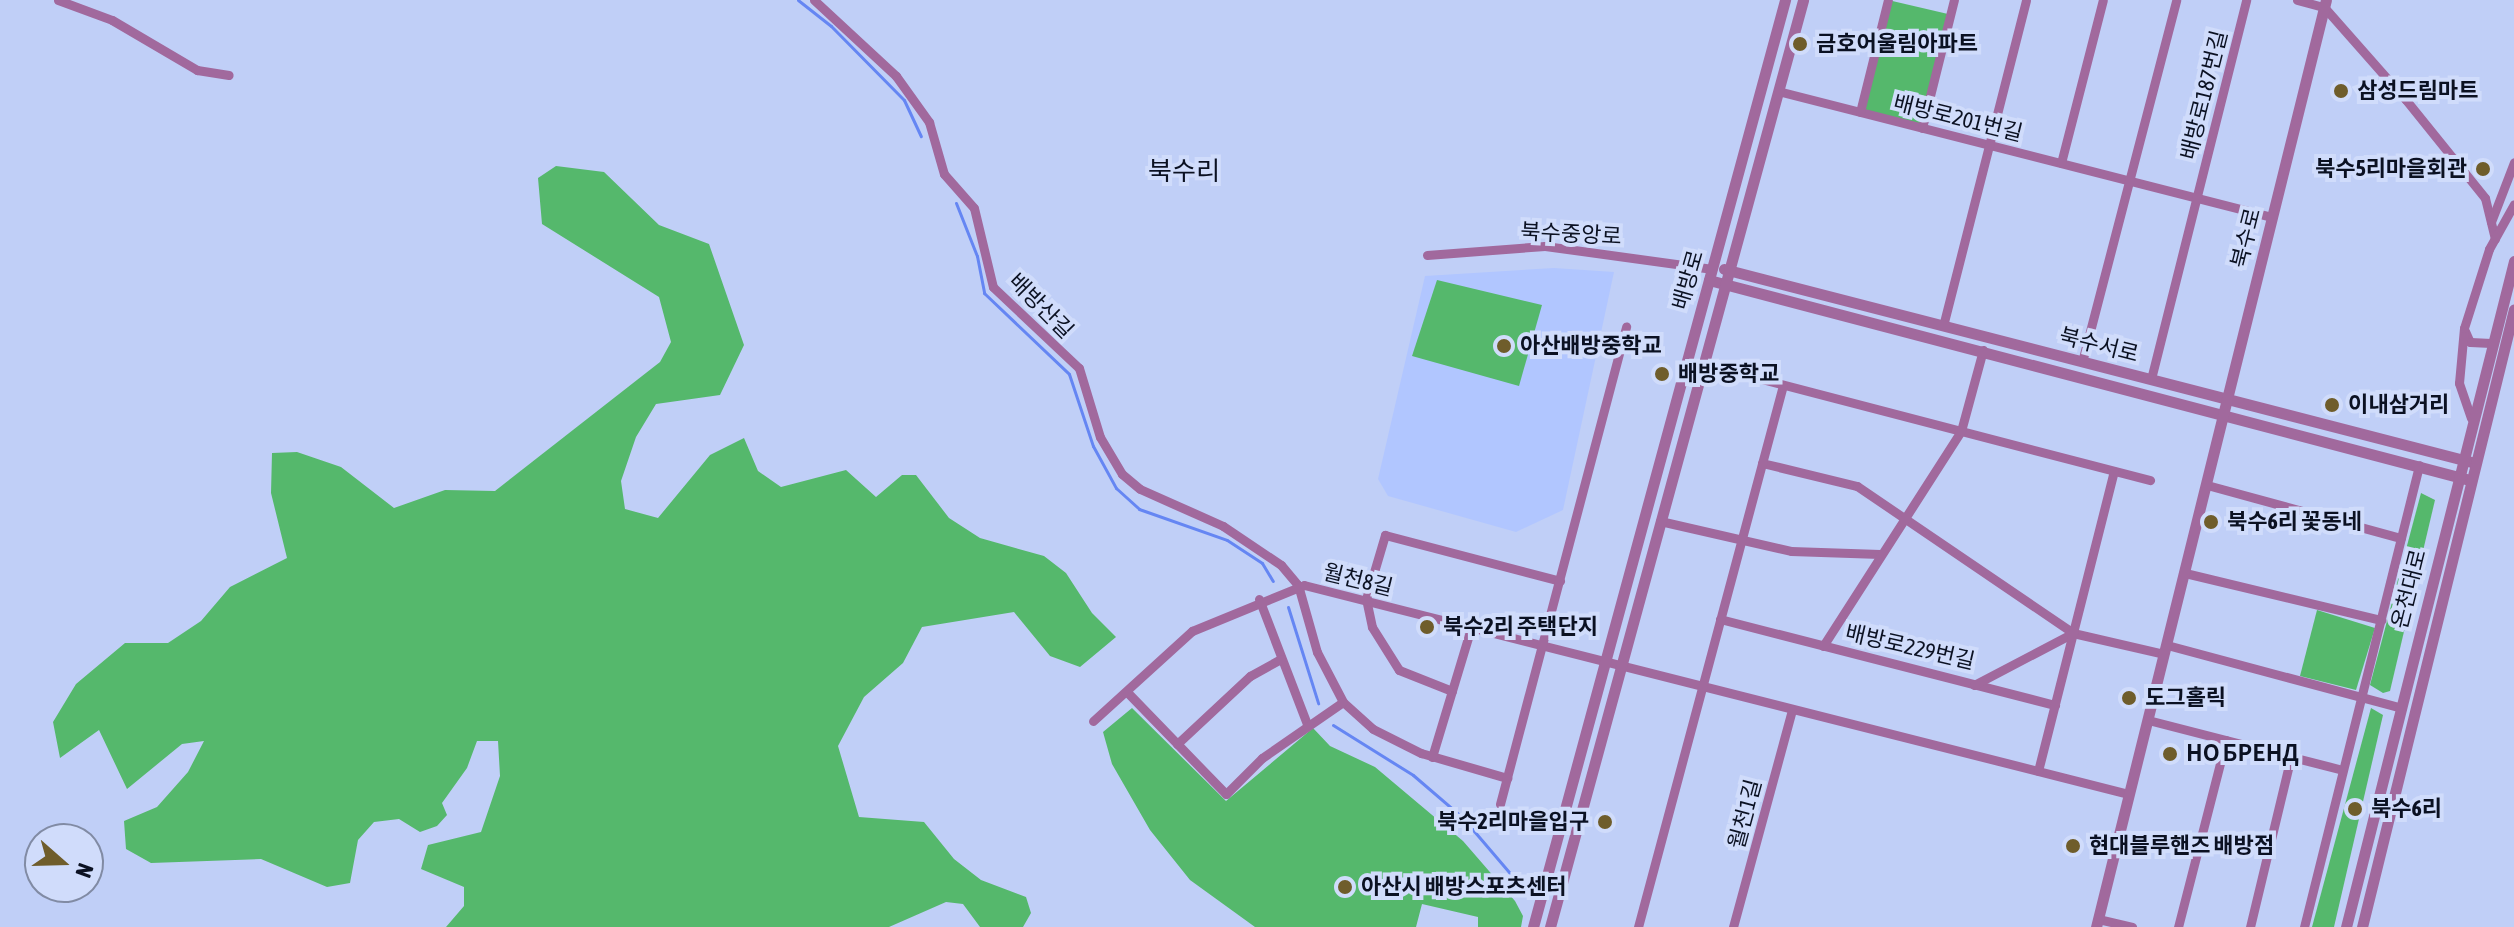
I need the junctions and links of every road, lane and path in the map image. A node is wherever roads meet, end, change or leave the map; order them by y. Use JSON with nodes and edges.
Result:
{"nodes":[{"id":1,"x":58,"y":0,"type":"edge"},
{"id":2,"x":814,"y":0,"type":"edge"},
{"id":3,"x":1785,"y":0,"type":"edge"},
{"id":4,"x":1803,"y":0,"type":"edge"},
{"id":5,"x":1888,"y":0,"type":"edge"},
{"id":6,"x":1954,"y":0,"type":"edge"},
{"id":7,"x":2026,"y":0,"type":"edge"},
{"id":8,"x":2103,"y":0,"type":"edge"},
{"id":9,"x":2176,"y":0,"type":"edge"},
{"id":10,"x":2246,"y":0,"type":"edge"},
{"id":11,"x":2297,"y":0,"type":"edge"},
{"id":12,"x":2325,"y":3,"type":"edge"},
{"id":13,"x":229,"y":75,"type":"dead end"},
{"id":14,"x":1778,"y":91,"type":"junction"},
{"id":15,"x":1860,"y":112,"type":"junction"},
{"id":16,"x":1922,"y":128,"type":"junction"},
{"id":17,"x":1989,"y":145,"type":"junction"},
{"id":18,"x":2514,"y":162,"type":"edge"},
{"id":19,"x":2061,"y":163,"type":"junction"},
{"id":20,"x":2129,"y":181,"type":"junction"},
{"id":21,"x":2196,"y":198,"type":"junction"},
{"id":22,"x":2514,"y":204,"type":"edge"},
{"id":23,"x":2272,"y":217,"type":"junction"},
{"id":24,"x":2491,"y":222,"type":"junction"},
{"id":25,"x":2495,"y":239,"type":"junction"},
{"id":26,"x":1427,"y":255,"type":"dead end"},
{"id":27,"x":2514,"y":261,"type":"edge"},
{"id":28,"x":1729,"y":271,"type":"junction"},
{"id":29,"x":1711,"y":272,"type":"junction"},
{"id":30,"x":1725,"y":284,"type":"junction"},
{"id":31,"x":2514,"y":309,"type":"edge"},
{"id":32,"x":1626,"y":326,"type":"dead end"},
{"id":33,"x":1943,"y":326,"type":"junction"},
{"id":34,"x":2464,"y":328,"type":"junction"},
{"id":35,"x":2491,"y":343,"type":"junction"},
{"id":36,"x":1983,"y":350,"type":"junction"},
{"id":37,"x":2082,"y":362,"type":"junction"},
{"id":38,"x":1704,"y":364,"type":"junction"},
{"id":39,"x":2151,"y":379,"type":"junction"},
{"id":40,"x":1783,"y":385,"type":"junction"},
{"id":41,"x":2228,"y":399,"type":"junction"},
{"id":42,"x":2225,"y":412,"type":"junction"},
{"id":43,"x":2471,"y":418,"type":"junction"},
{"id":44,"x":1961,"y":431,"type":"junction"},
{"id":45,"x":2460,"y":460,"type":"junction"},
{"id":46,"x":1762,"y":463,"type":"junction"},
{"id":47,"x":2475,"y":463,"type":"junction"},
{"id":48,"x":2419,"y":465,"type":"junction"},
{"id":49,"x":2114,"y":471,"type":"junction"},
{"id":50,"x":2457,"y":474,"type":"junction"},
{"id":51,"x":2150,"y":480,"type":"dead end"},
{"id":52,"x":2470,"y":480,"type":"junction"},
{"id":53,"x":2207,"y":485,"type":"junction"},
{"id":54,"x":1904,"y":518,"type":"junction"},
{"id":55,"x":1660,"y":521,"type":"junction"},
{"id":56,"x":2401,"y":538,"type":"junction"},
{"id":57,"x":1741,"y":541,"type":"junction"},
{"id":58,"x":1880,"y":554,"type":"junction"},
{"id":59,"x":2185,"y":573,"type":"junction"},
{"id":60,"x":1560,"y":581,"type":"junction"},
{"id":61,"x":1298,"y":585,"type":"junction"},
{"id":62,"x":1259,"y":599,"type":"junction"},
{"id":63,"x":1366,"y":599,"type":"junction"},
{"id":64,"x":1720,"y":619,"type":"junction"},
{"id":65,"x":2381,"y":620,"type":"junction"},
{"id":66,"x":1471,"y":628,"type":"junction"},
{"id":67,"x":2073,"y":633,"type":"junction"},
{"id":68,"x":1823,"y":646,"type":"junction"},
{"id":69,"x":1543,"y":647,"type":"junction"},
{"id":70,"x":2166,"y":650,"type":"junction"},
{"id":71,"x":1281,"y":659,"type":"junction"},
{"id":72,"x":1603,"y":663,"type":"junction"},
{"id":73,"x":1619,"y":667,"type":"junction"},
{"id":74,"x":1974,"y":685,"type":"junction"},
{"id":75,"x":1701,"y":688,"type":"junction"},
{"id":76,"x":1452,"y":691,"type":"junction"},
{"id":77,"x":1127,"y":692,"type":"junction"},
{"id":78,"x":2362,"y":697,"type":"junction"},
{"id":79,"x":1343,"y":702,"type":"junction"},
{"id":80,"x":2055,"y":705,"type":"junction"},
{"id":81,"x":2399,"y":707,"type":"junction"},
{"id":82,"x":1792,"y":710,"type":"junction"},
{"id":83,"x":2148,"y":720,"type":"junction"},
{"id":84,"x":1093,"y":721,"type":"dead end"},
{"id":85,"x":1307,"y":724,"type":"junction"},
{"id":86,"x":2226,"y":740,"type":"junction"},
{"id":87,"x":1177,"y":744,"type":"junction"},
{"id":88,"x":2291,"y":756,"type":"junction"},
{"id":89,"x":1432,"y":757,"type":"junction"},
{"id":90,"x":2343,"y":770,"type":"junction"},
{"id":91,"x":2038,"y":771,"type":"junction"},
{"id":92,"x":1507,"y":778,"type":"junction"},
{"id":93,"x":2129,"y":794,"type":"junction"},
{"id":94,"x":1500,"y":804,"type":"dead end"},
{"id":95,"x":2097,"y":923,"type":"edge"},
{"id":96,"x":1533,"y":927,"type":"edge"},
{"id":97,"x":1550,"y":927,"type":"edge"},
{"id":98,"x":1638,"y":927,"type":"edge"},
{"id":99,"x":1733,"y":927,"type":"edge"},
{"id":100,"x":2132,"y":927,"type":"edge"},
{"id":101,"x":2178,"y":927,"type":"edge"},
{"id":102,"x":2250,"y":927,"type":"edge"},
{"id":103,"x":2304,"y":927,"type":"edge"},
{"id":104,"x":2346,"y":927,"type":"edge"},
{"id":105,"x":2362,"y":927,"type":"edge"}],
"edges":[{"from":1,"to":13,"type":"street"},
{"from":2,"to":61,"type":"street","name":"배방산길"},
{"from":3,"to":29,"type":"street","name":"배방로"},
{"from":4,"to":14,"type":"street","name":"배방로"},
{"from":5,"to":15,"type":"street"},
{"from":6,"to":16,"type":"street"},
{"from":7,"to":17,"type":"street"},
{"from":8,"to":19,"type":"street"},
{"from":9,"to":20,"type":"street"},
{"from":10,"to":21,"type":"street","name":"배방로187번길"},
{"from":11,"to":12,"type":"street"},
{"from":12,"to":23,"type":"street","name":"북수로"},
{"from":12,"to":24,"type":"street"},
{"from":14,"to":15,"type":"street","name":"배방로201번길"},
{"from":14,"to":28,"type":"street","name":"배방로"},
{"from":15,"to":16,"type":"street","name":"배방로201번길"},
{"from":16,"to":17,"type":"street","name":"배방로201번길"},
{"from":17,"to":19,"type":"street","name":"배방로201번길"},
{"from":17,"to":33,"type":"street"},
{"from":18,"to":24,"type":"street"},
{"from":19,"to":20,"type":"street","name":"배방로201번길"},
{"from":20,"to":21,"type":"street","name":"배방로201번길"},
{"from":20,"to":37,"type":"street"},
{"from":21,"to":23,"type":"street","name":"배방로201번길"},
{"from":21,"to":39,"type":"street"},
{"from":22,"to":25,"type":"street"},
{"from":23,"to":41,"type":"street","name":"북수로"},
{"from":24,"to":25,"type":"street"},
{"from":25,"to":34,"type":"street"},
{"from":26,"to":29,"type":"street","name":"북수중앙로"},
{"from":27,"to":35,"type":"street","name":"온천대로"},
{"from":28,"to":29,"type":"street","name":"북수서로"},
{"from":28,"to":30,"type":"street","name":"배방로"},
{"from":28,"to":33,"type":"street","name":"북수서로"},
{"from":29,"to":30,"type":"street","name":"북수서로"},
{"from":29,"to":72,"type":"street","name":"배방로"},
{"from":30,"to":36,"type":"street","name":"북수서로"},
{"from":30,"to":38,"type":"street","name":"배방로"},
{"from":31,"to":47,"type":"street","name":"온천대로"},
{"from":32,"to":60,"type":"street"},
{"from":33,"to":37,"type":"street","name":"북수서로"},
{"from":34,"to":35,"type":"street"},
{"from":34,"to":43,"type":"street"},
{"from":35,"to":43,"type":"street","name":"온천대로"},
{"from":36,"to":42,"type":"street","name":"북수서로"},
{"from":36,"to":44,"type":"street","name":"배방로229번길"},
{"from":37,"to":39,"type":"street","name":"북수서로"},
{"from":38,"to":40,"type":"street"},
{"from":38,"to":55,"type":"street","name":"배방로"},
{"from":39,"to":41,"type":"street","name":"북수서로"},
{"from":40,"to":44,"type":"street"},
{"from":40,"to":46,"type":"street"},
{"from":41,"to":42,"type":"street","name":"북수로"},
{"from":41,"to":45,"type":"street","name":"북수서로"},
{"from":42,"to":48,"type":"street","name":"북수서로"},
{"from":42,"to":53,"type":"street","name":"북수로"},
{"from":43,"to":45,"type":"street","name":"온천대로"},
{"from":44,"to":49,"type":"street"},
{"from":44,"to":54,"type":"street","name":"배방로229번길"},
{"from":45,"to":47,"type":"street","name":"북수서로"},
{"from":45,"to":50,"type":"street","name":"온천대로"},
{"from":46,"to":54,"type":"street"},
{"from":46,"to":57,"type":"street"},
{"from":47,"to":52,"type":"street","name":"온천대로"},
{"from":48,"to":50,"type":"street","name":"북수서로"},
{"from":48,"to":56,"type":"street"},
{"from":49,"to":51,"type":"street"},
{"from":49,"to":67,"type":"street"},
{"from":50,"to":52,"type":"street","name":"북수서로"},
{"from":50,"to":81,"type":"street","name":"온천대로"},
{"from":52,"to":105,"type":"street","name":"온천대로"},
{"from":53,"to":56,"type":"street"},
{"from":53,"to":59,"type":"street","name":"북수로"},
{"from":54,"to":58,"type":"street","name":"배방로229번길"},
{"from":54,"to":67,"type":"street"},
{"from":55,"to":57,"type":"street"},
{"from":55,"to":73,"type":"street","name":"배방로"},
{"from":56,"to":65,"type":"street"},
{"from":57,"to":58,"type":"street"},
{"from":57,"to":64,"type":"street"},
{"from":58,"to":68,"type":"street","name":"배방로229번길"},
{"from":59,"to":65,"type":"street"},
{"from":59,"to":70,"type":"street","name":"북수로"},
{"from":60,"to":63,"type":"street"},
{"from":60,"to":69,"type":"street"},
{"from":61,"to":62,"type":"street","name":"월천8길"},
{"from":61,"to":63,"type":"street","name":"월천8길"},
{"from":61,"to":79,"type":"street"},
{"from":62,"to":71,"type":"street"},
{"from":62,"to":77,"type":"street","name":"월천8길"},
{"from":63,"to":66,"type":"street","name":"월천8길"},
{"from":63,"to":76,"type":"street"},
{"from":64,"to":68,"type":"street","name":"배방로229번길"},
{"from":64,"to":75,"type":"street"},
{"from":65,"to":78,"type":"street"},
{"from":66,"to":69,"type":"street","name":"월천8길"},
{"from":66,"to":76,"type":"street"},
{"from":67,"to":70,"type":"street"},
{"from":67,"to":74,"type":"street","name":"배방로229번길"},
{"from":67,"to":80,"type":"street"},
{"from":68,"to":74,"type":"street","name":"배방로229번길"},
{"from":69,"to":72,"type":"street","name":"월천8길"},
{"from":69,"to":92,"type":"street"},
{"from":70,"to":78,"type":"street"},
{"from":70,"to":83,"type":"street","name":"북수로"},
{"from":71,"to":85,"type":"street"},
{"from":71,"to":87,"type":"street"},
{"from":72,"to":73,"type":"street"},
{"from":72,"to":96,"type":"street","name":"배방로"},
{"from":73,"to":75,"type":"street"},
{"from":73,"to":97,"type":"street","name":"배방로"},
{"from":74,"to":80,"type":"street"},
{"from":75,"to":82,"type":"street"},
{"from":75,"to":98,"type":"street"},
{"from":76,"to":89,"type":"street"},
{"from":77,"to":84,"type":"street","name":"월천8길"},
{"from":77,"to":87,"type":"street"},
{"from":78,"to":81,"type":"street"},
{"from":78,"to":90,"type":"street"},
{"from":79,"to":85,"type":"street"},
{"from":79,"to":89,"type":"street"},
{"from":80,"to":91,"type":"street"},
{"from":81,"to":104,"type":"street","name":"온천대로"},
{"from":82,"to":91,"type":"street"},
{"from":82,"to":99,"type":"street","name":"월천1길"},
{"from":83,"to":86,"type":"street"},
{"from":83,"to":93,"type":"street","name":"북수로"},
{"from":85,"to":87,"type":"street"},
{"from":86,"to":88,"type":"street"},
{"from":86,"to":101,"type":"street"},
{"from":88,"to":90,"type":"street"},
{"from":88,"to":102,"type":"street"},
{"from":89,"to":92,"type":"street"},
{"from":90,"to":103,"type":"street"},
{"from":91,"to":93,"type":"street"},
{"from":92,"to":94,"type":"street"},
{"from":93,"to":95,"type":"street","name":"북수로"},
{"from":95,"to":100,"type":"street"}]}
